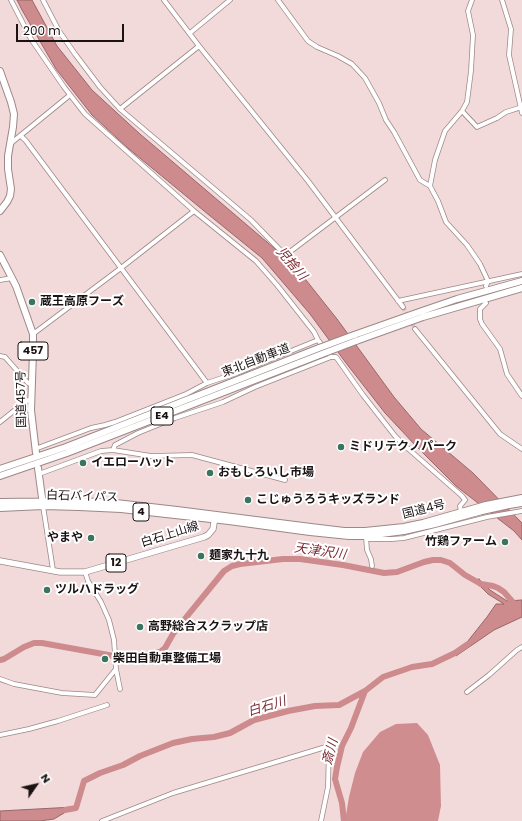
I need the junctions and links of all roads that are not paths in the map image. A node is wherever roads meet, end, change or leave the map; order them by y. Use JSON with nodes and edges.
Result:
{"nodes":[{"id":1,"x":11,"y":0,"type":"edge"},
{"id":2,"x":43,"y":0,"type":"edge"},
{"id":3,"x":164,"y":0,"type":"edge"},
{"id":4,"x":230,"y":0,"type":"edge"},
{"id":5,"x":278,"y":0,"type":"edge"},
{"id":6,"x":472,"y":0,"type":"edge"},
{"id":7,"x":502,"y":0,"type":"edge"},
{"id":8,"x":190,"y":33,"type":"junction"},
{"id":9,"x":199,"y":46,"type":"junction"},
{"id":10,"x":0,"y":70,"type":"edge"},
{"id":11,"x":70,"y":95,"type":"junction"},
{"id":12,"x":521,"y":107,"type":"edge"},
{"id":13,"x":120,"y":108,"type":"junction"},
{"id":14,"x":462,"y":111,"type":"junction"},
{"id":15,"x":522,"y":113,"type":"edge"},
{"id":16,"x":21,"y":136,"type":"junction"},
{"id":17,"x":10,"y":145,"type":"junction"},
{"id":18,"x":385,"y":180,"type":"dead end"},
{"id":19,"x":430,"y":186,"type":"junction"},
{"id":20,"x":0,"y":211,"type":"edge"},
{"id":21,"x":194,"y":211,"type":"junction"},
{"id":22,"x":335,"y":217,"type":"junction"},
{"id":23,"x":291,"y":251,"type":"dead end"},
{"id":24,"x":283,"y":253,"type":"dead end"},
{"id":25,"x":0,"y":256,"type":"edge"},
{"id":26,"x":121,"y":268,"type":"junction"},
{"id":27,"x":522,"y":274,"type":"edge"},
{"id":28,"x":12,"y":278,"type":"junction"},
{"id":29,"x":0,"y":280,"type":"edge"},
{"id":30,"x":522,"y":281,"type":"edge"},
{"id":31,"x":487,"y":284,"type":"junction"},
{"id":32,"x":522,"y":288,"type":"edge"},
{"id":33,"x":398,"y":301,"type":"junction"},
{"id":34,"x":486,"y":303,"type":"dead end"},
{"id":35,"x":403,"y":307,"type":"tunnel mouth"},
{"id":36,"x":415,"y":329,"type":"tunnel mouth"},
{"id":37,"x":32,"y":334,"type":"junction"},
{"id":38,"x":355,"y":338,"type":"junction"},
{"id":39,"x":318,"y":340,"type":"junction"},
{"id":40,"x":320,"y":351,"type":"junction"},
{"id":41,"x":0,"y":356,"type":"edge"},
{"id":42,"x":332,"y":357,"type":"junction"},
{"id":43,"x":207,"y":383,"type":"junction"},
{"id":44,"x":32,"y":385,"type":"junction"},
{"id":45,"x":522,"y":396,"type":"edge"},
{"id":46,"x":32,"y":398,"type":"junction"},
{"id":47,"x":0,"y":422,"type":"edge"},
{"id":48,"x":114,"y":450,"type":"junction"},
{"id":49,"x":522,"y":450,"type":"edge"},
{"id":50,"x":35,"y":451,"type":"joint"},
{"id":51,"x":0,"y":469,"type":"edge"},
{"id":52,"x":38,"y":471,"type":"joint"},
{"id":53,"x":0,"y":476,"type":"edge"},
{"id":54,"x":285,"y":480,"type":"dead end"},
{"id":55,"x":522,"y":498,"type":"edge"},
{"id":56,"x":0,"y":502,"type":"edge"},
{"id":57,"x":507,"y":503,"type":"junction"},
{"id":58,"x":522,"y":503,"type":"edge"},
{"id":59,"x":43,"y":504,"type":"junction"},
{"id":60,"x":0,"y":508,"type":"edge"},
{"id":61,"x":522,"y":511,"type":"edge"},
{"id":62,"x":461,"y":512,"type":"junction"},
{"id":63,"x":470,"y":512,"type":"junction"},
{"id":64,"x":215,"y":517,"type":"junction"},
{"id":65,"x":282,"y":526,"type":"joint"},
{"id":66,"x":366,"y":535,"type":"junction"},
{"id":67,"x":0,"y":561,"type":"edge"},
{"id":68,"x":372,"y":566,"type":"dead end"},
{"id":69,"x":53,"y":570,"type":"junction"},
{"id":70,"x":85,"y":572,"type":"junction"},
{"id":71,"x":522,"y":647,"type":"edge"},
{"id":72,"x":116,"y":669,"type":"junction"},
{"id":73,"x":0,"y":679,"type":"edge"},
{"id":74,"x":120,"y":689,"type":"dead end"},
{"id":75,"x":467,"y":692,"type":"dead end"},
{"id":76,"x":107,"y":705,"type":"dead end"},
{"id":77,"x":0,"y":735,"type":"edge"},
{"id":78,"x":102,"y":821,"type":"edge"},
{"id":79,"x":321,"y":821,"type":"edge"}],
"edges":[{"from":1,"to":11,"type":"street"},
{"from":2,"to":13,"type":"street"},
{"from":3,"to":8,"type":"street"},
{"from":4,"to":8,"type":"street"},
{"from":5,"to":19,"type":"street"},
{"from":6,"to":14,"type":"street"},
{"from":7,"to":12,"type":"street"},
{"from":8,"to":9,"type":"street"},
{"from":9,"to":13,"type":"street"},
{"from":9,"to":22,"type":"street"},
{"from":10,"to":17,"type":"highway"},
{"from":11,"to":16,"type":"street"},
{"from":11,"to":21,"type":"street"},
{"from":12,"to":14,"type":"street"},
{"from":12,"to":15,"type":"street"},
{"from":13,"to":24,"type":"street"},
{"from":14,"to":19,"type":"street"},
{"from":16,"to":17,"type":"street"},
{"from":16,"to":26,"type":"street"},
{"from":17,"to":20,"type":"highway"},
{"from":18,"to":22,"type":"street"},
{"from":19,"to":31,"type":"street"},
{"from":21,"to":26,"type":"street"},
{"from":21,"to":39,"type":"street"},
{"from":22,"to":23,"type":"street"},
{"from":22,"to":33,"type":"street"},
{"from":25,"to":28,"type":"highway","name":"国道457号","number":"457"},
{"from":26,"to":37,"type":"street"},
{"from":26,"to":43,"type":"street"},
{"from":27,"to":31,"type":"street"},
{"from":28,"to":29,"type":"street"},
{"from":28,"to":37,"type":"highway","name":"国道457号","number":"457"},
{"from":30,"to":38,"type":"highway","name":"東北自動車道","number":"E4"},
{"from":31,"to":33,"type":"street"},
{"from":32,"to":38,"type":"highway","name":"東北自動車道","number":"E4"},
{"from":33,"to":35,"type":"street"},
{"from":34,"to":45,"type":"street"},
{"from":36,"to":49,"type":"street"},
{"from":37,"to":44,"type":"highway","name":"国道457号","number":"457"},
{"from":38,"to":40,"type":"highway","name":"東北自動車道","number":"E4","bridge":true},
{"from":39,"to":42,"type":"street"},
{"from":39,"to":43,"type":"street"},
{"from":40,"to":51,"type":"highway","name":"東北自動車道","number":"E4"},
{"from":40,"to":53,"type":"highway","name":"東北自動車道","number":"E4"},
{"from":41,"to":44,"type":"street"},
{"from":42,"to":48,"type":"street"},
{"from":42,"to":62,"type":"street"},
{"from":43,"to":50,"type":"street"},
{"from":44,"to":46,"type":"highway","name":"国道457号","number":"457"},
{"from":46,"to":47,"type":"street"},
{"from":46,"to":50,"type":"highway","name":"国道457号","number":"457"},
{"from":48,"to":52,"type":"street"},
{"from":48,"to":54,"type":"street"},
{"from":52,"to":59,"type":"highway"},
{"from":55,"to":57,"type":"highway","name":"国道4号","number":"4"},
{"from":56,"to":59,"type":"highway","name":"白石バイパス","number":"4"},
{"from":57,"to":58,"type":"highway","name":"国道4号","number":"4"},
{"from":57,"to":63,"type":"highway","name":"国道4号","number":"4"},
{"from":59,"to":60,"type":"highway","name":"白石バイパス","number":"4"},
{"from":59,"to":64,"type":"highway","name":"白石バイパス","number":"4"},
{"from":59,"to":69,"type":"street"},
{"from":61,"to":66,"type":"street"},
{"from":62,"to":63,"type":"highway","name":"国道4号","number":"4"},
{"from":62,"to":66,"type":"highway","name":"国道4号","number":"4"},
{"from":63,"to":66,"type":"highway","name":"国道4号","number":"4"},
{"from":64,"to":65,"type":"highway","name":"白石バイパス","number":"4"},
{"from":64,"to":70,"type":"main road","name":"白石上山線","number":"12"},
{"from":65,"to":66,"type":"highway","name":"国道4号","number":"4"},
{"from":66,"to":68,"type":"street"},
{"from":67,"to":69,"type":"main road","name":"白石上山線","number":"12"},
{"from":69,"to":70,"type":"main road","name":"白石上山線","number":"12"},
{"from":70,"to":72,"type":"street"},
{"from":71,"to":75,"type":"street"},
{"from":72,"to":73,"type":"street"},
{"from":72,"to":74,"type":"street"},
{"from":76,"to":77,"type":"street"},
{"from":78,"to":79,"type":"street"}]}
